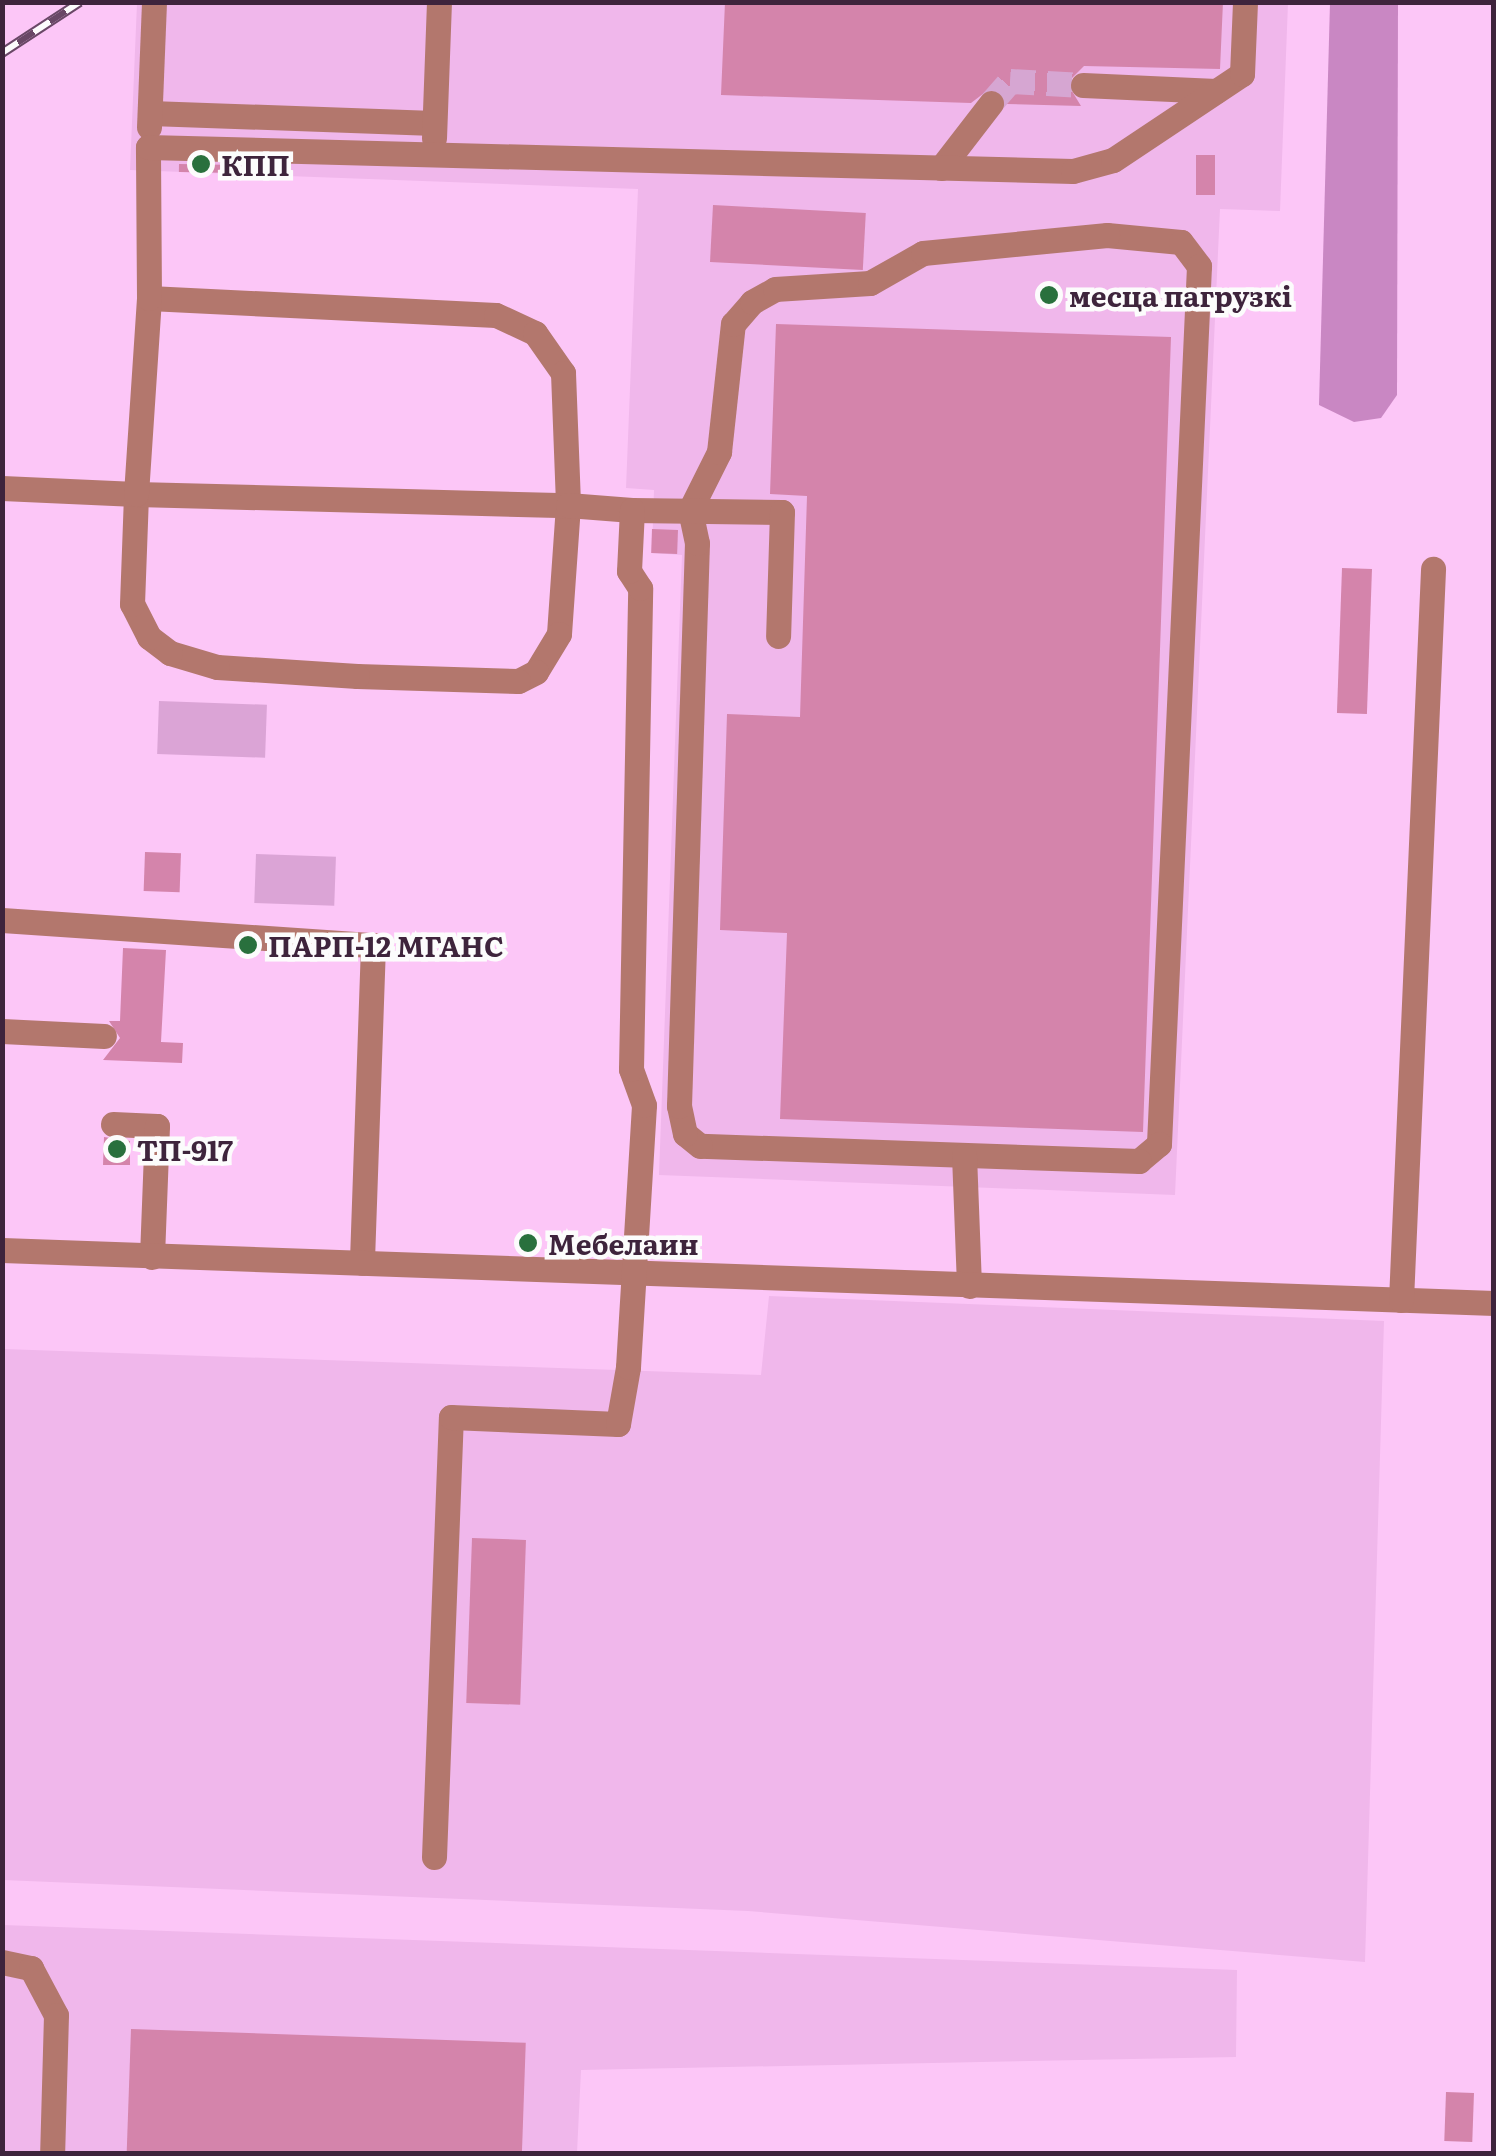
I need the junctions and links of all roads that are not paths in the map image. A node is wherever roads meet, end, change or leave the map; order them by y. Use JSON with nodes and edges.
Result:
{"nodes":[{"id":1,"x":154,"y":2,"type":"edge"},
{"id":2,"x":439,"y":2,"type":"edge"},
{"id":3,"x":1245,"y":2,"type":"edge"},
{"id":4,"x":1083,"y":85,"type":"tunnel mouth"},
{"id":5,"x":1216,"y":92,"type":"junction"},
{"id":6,"x":991,"y":104,"type":"tunnel mouth"},
{"id":7,"x":150,"y":113,"type":"junction"},
{"id":8,"x":434,"y":123,"type":"junction"},
{"id":9,"x":148,"y":147,"type":"junction"},
{"id":10,"x":433,"y":158,"type":"junction"},
{"id":11,"x":941,"y":168,"type":"junction"},
{"id":12,"x":149,"y":298,"type":"junction"},
{"id":13,"x":2,"y":488,"type":"edge"},
{"id":14,"x":136,"y":494,"type":"junction"},
{"id":15,"x":568,"y":505,"type":"junction"},
{"id":16,"x":632,"y":510,"type":"junction"},
{"id":17,"x":690,"y":510,"type":"junction"},
{"id":18,"x":1433,"y":568,"type":"dead end"},
{"id":19,"x":778,"y":636,"type":"dead end"},
{"id":20,"x":2,"y":920,"type":"edge"},
{"id":21,"x":2,"y":1031,"type":"edge"},
{"id":22,"x":104,"y":1036,"type":"dead end"},
{"id":23,"x":113,"y":1124,"type":"dead end"},
{"id":24,"x":964,"y":1155,"type":"junction"},
{"id":25,"x":2,"y":1250,"type":"edge"},
{"id":26,"x":152,"y":1257,"type":"junction"},
{"id":27,"x":362,"y":1264,"type":"junction"},
{"id":28,"x":639,"y":1273,"type":"junction"},
{"id":29,"x":968,"y":1286,"type":"junction"},
{"id":30,"x":1401,"y":1300,"type":"junction"},
{"id":31,"x":1494,"y":1303,"type":"edge"},
{"id":32,"x":434,"y":1857,"type":"dead end"},
{"id":33,"x":2,"y":1962,"type":"edge"},
{"id":34,"x":52,"y":2154,"type":"edge"}],
"edges":[{"from":1,"to":7,"type":"street"},
{"from":2,"to":8,"type":"street"},
{"from":3,"to":5,"type":"street"},
{"from":4,"to":5,"type":"street"},
{"from":5,"to":11,"type":"street"},
{"from":6,"to":11,"type":"street"},
{"from":7,"to":8,"type":"street"},
{"from":7,"to":9,"type":"street"},
{"from":8,"to":10,"type":"street"},
{"from":9,"to":10,"type":"street"},
{"from":9,"to":12,"type":"street"},
{"from":10,"to":11,"type":"street"},
{"from":12,"to":14,"type":"street"},
{"from":12,"to":15,"type":"street"},
{"from":13,"to":14,"type":"street"},
{"from":14,"to":15,"type":"street"},
{"from":14,"to":15,"type":"street"},
{"from":15,"to":16,"type":"street"},
{"from":16,"to":17,"type":"street"},
{"from":16,"to":28,"type":"street"},
{"from":17,"to":19,"type":"street"},
{"from":17,"to":24,"type":"street"},
{"from":17,"to":24,"type":"street"},
{"from":18,"to":30,"type":"street"},
{"from":20,"to":27,"type":"street"},
{"from":21,"to":22,"type":"street"},
{"from":23,"to":26,"type":"street"},
{"from":24,"to":29,"type":"street"},
{"from":25,"to":26,"type":"street"},
{"from":26,"to":27,"type":"street"},
{"from":27,"to":28,"type":"street"},
{"from":28,"to":29,"type":"street"},
{"from":28,"to":32,"type":"street"},
{"from":29,"to":30,"type":"street"},
{"from":30,"to":31,"type":"street"},
{"from":33,"to":34,"type":"street"}]}
